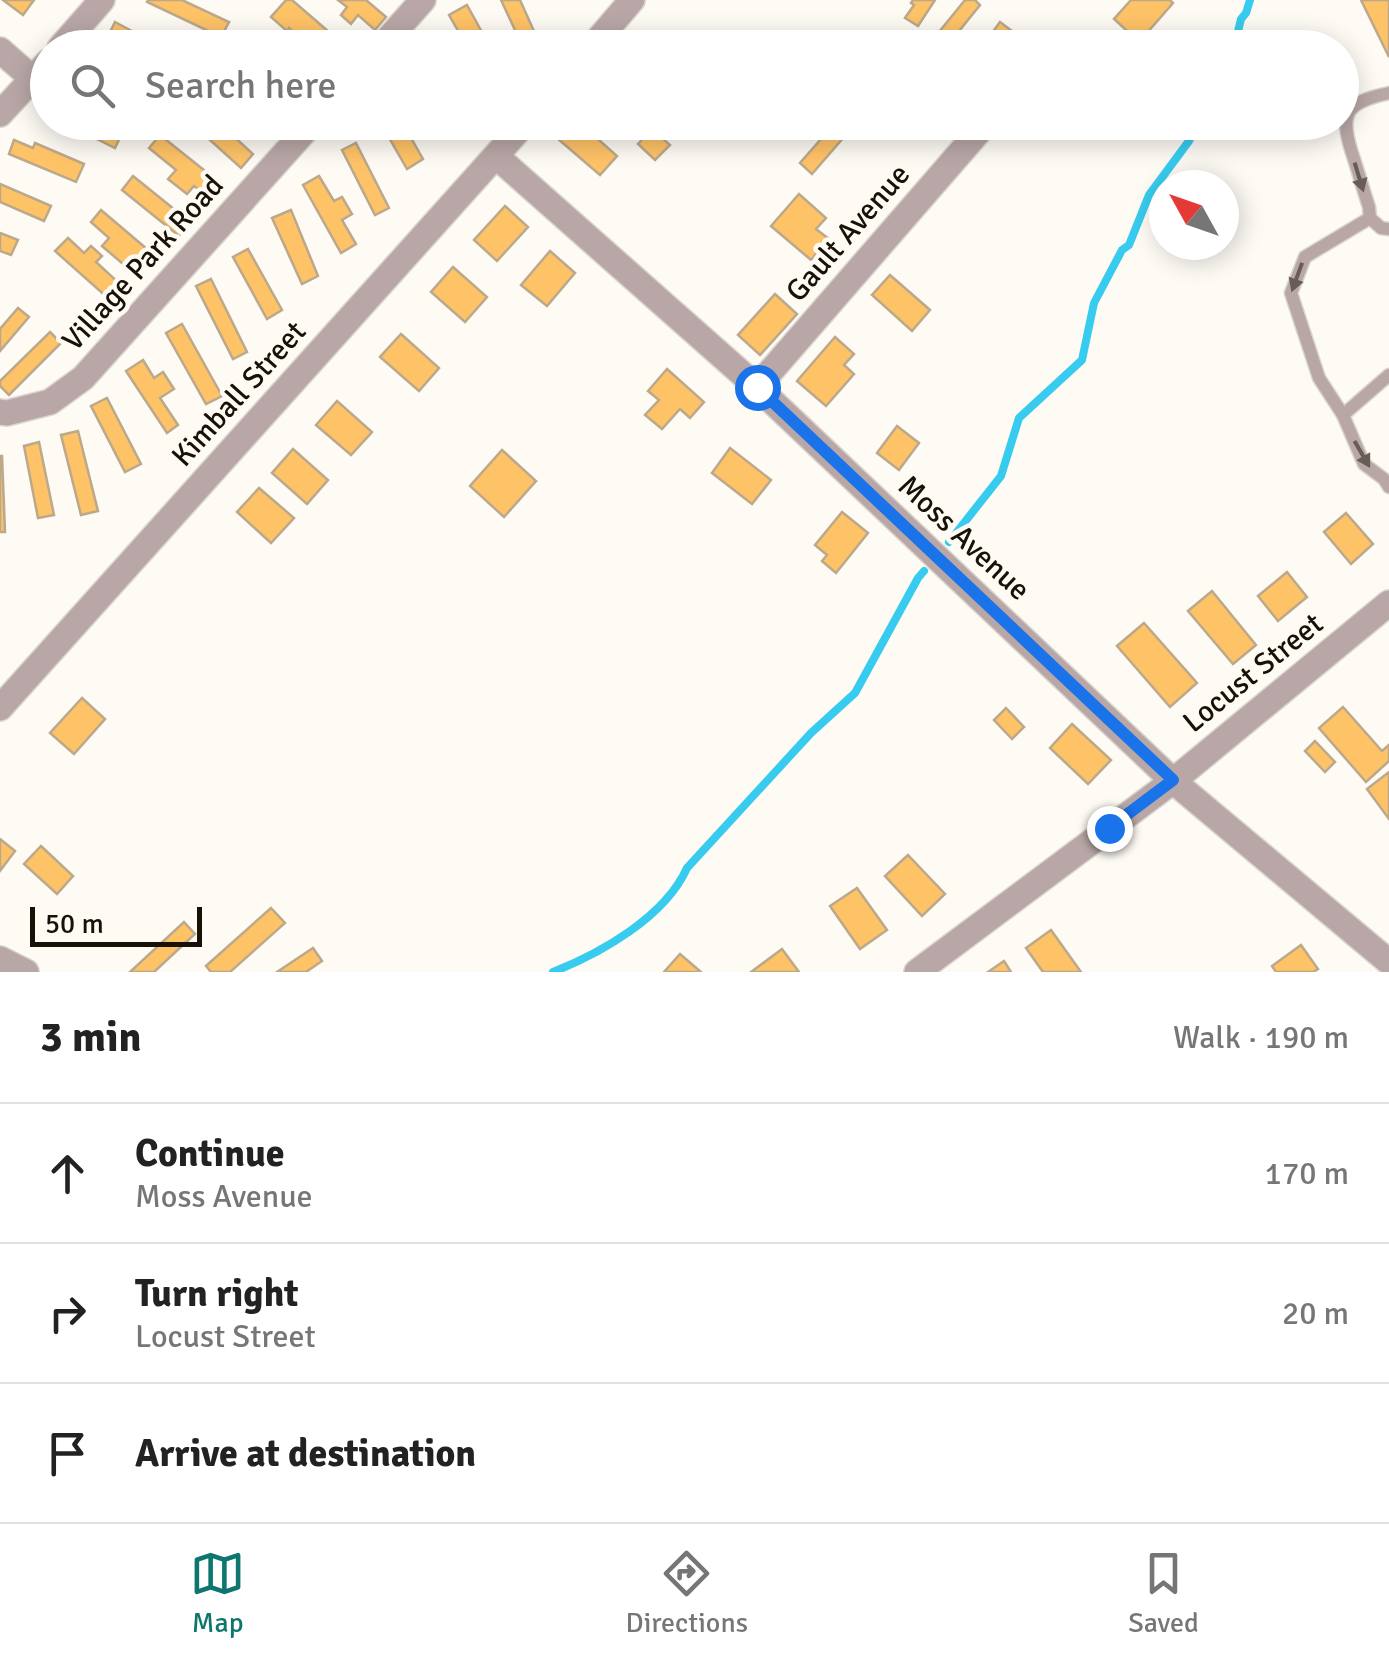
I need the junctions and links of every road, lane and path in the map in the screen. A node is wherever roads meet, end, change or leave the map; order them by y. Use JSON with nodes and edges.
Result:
{"nodes":[{"id":1,"x":102,"y":0,"type":"edge"},
{"id":2,"x":423,"y":0,"type":"edge"},
{"id":3,"x":632,"y":0,"type":"edge"},
{"id":4,"x":76,"y":30,"type":"edge"},
{"id":5,"x":396,"y":30,"type":"edge"},
{"id":6,"x":606,"y":30,"type":"edge"},
{"id":7,"x":0,"y":50,"type":"edge"},
{"id":8,"x":30,"y":65,"type":"edge"},
{"id":9,"x":30,"y":81,"type":"edge"},
{"id":10,"x":1389,"y":94,"type":"edge"},
{"id":11,"x":1359,"y":104,"type":"edge"},
{"id":12,"x":0,"y":114,"type":"edge"},
{"id":13,"x":297,"y":140,"type":"edge"},
{"id":14,"x":511,"y":140,"type":"edge"},
{"id":15,"x":971,"y":140,"type":"edge"},
{"id":16,"x":1348,"y":140,"type":"edge"},
{"id":17,"x":497,"y":157,"type":"junction"},
{"id":18,"x":1370,"y":218,"type":"junction"},
{"id":19,"x":1389,"y":229,"type":"edge"},
{"id":20,"x":1385,"y":384,"type":"edge"},
{"id":21,"x":757,"y":387,"type":"junction"},
{"id":22,"x":0,"y":412,"type":"edge"},
{"id":23,"x":1343,"y":415,"type":"junction"},
{"id":24,"x":1389,"y":487,"type":"edge"},
{"id":25,"x":1389,"y":603,"type":"edge"},
{"id":26,"x":0,"y":708,"type":"edge"},
{"id":27,"x":1173,"y":780,"type":"junction"},
{"id":28,"x":0,"y":960,"type":"edge"},
{"id":29,"x":1389,"y":962,"type":"edge"},
{"id":30,"x":26,"y":972,"type":"edge"},
{"id":31,"x":918,"y":972,"type":"edge"}],
"edges":[{"from":1,"to":4,"type":"street"},
{"from":2,"to":5,"type":"street"},
{"from":3,"to":6,"type":"street"},
{"from":7,"to":8,"type":"street"},
{"from":9,"to":12,"type":"street"},
{"from":10,"to":11,"type":"lane","one_way":true},
{"from":13,"to":22,"type":"street","name":"Village Park Road"},
{"from":14,"to":17,"type":"street","name":"Kimball Street"},
{"from":15,"to":21,"type":"street","name":"Gault Avenue"},
{"from":16,"to":18,"type":"lane","one_way":true},
{"from":17,"to":21,"type":"street","name":"Moss Avenue"},
{"from":17,"to":26,"type":"street","name":"Kimball Street"},
{"from":18,"to":19,"type":"lane"},
{"from":18,"to":23,"type":"lane","one_way":true},
{"from":20,"to":23,"type":"lane"},
{"from":21,"to":27,"type":"street","name":"Moss Avenue"},
{"from":23,"to":24,"type":"lane","one_way":true},
{"from":25,"to":27,"type":"street","name":"Locust Street"},
{"from":27,"to":29,"type":"street","name":"Moss Avenue"},
{"from":27,"to":31,"type":"street","name":"Locust Street"},
{"from":28,"to":30,"type":"street"}]}
